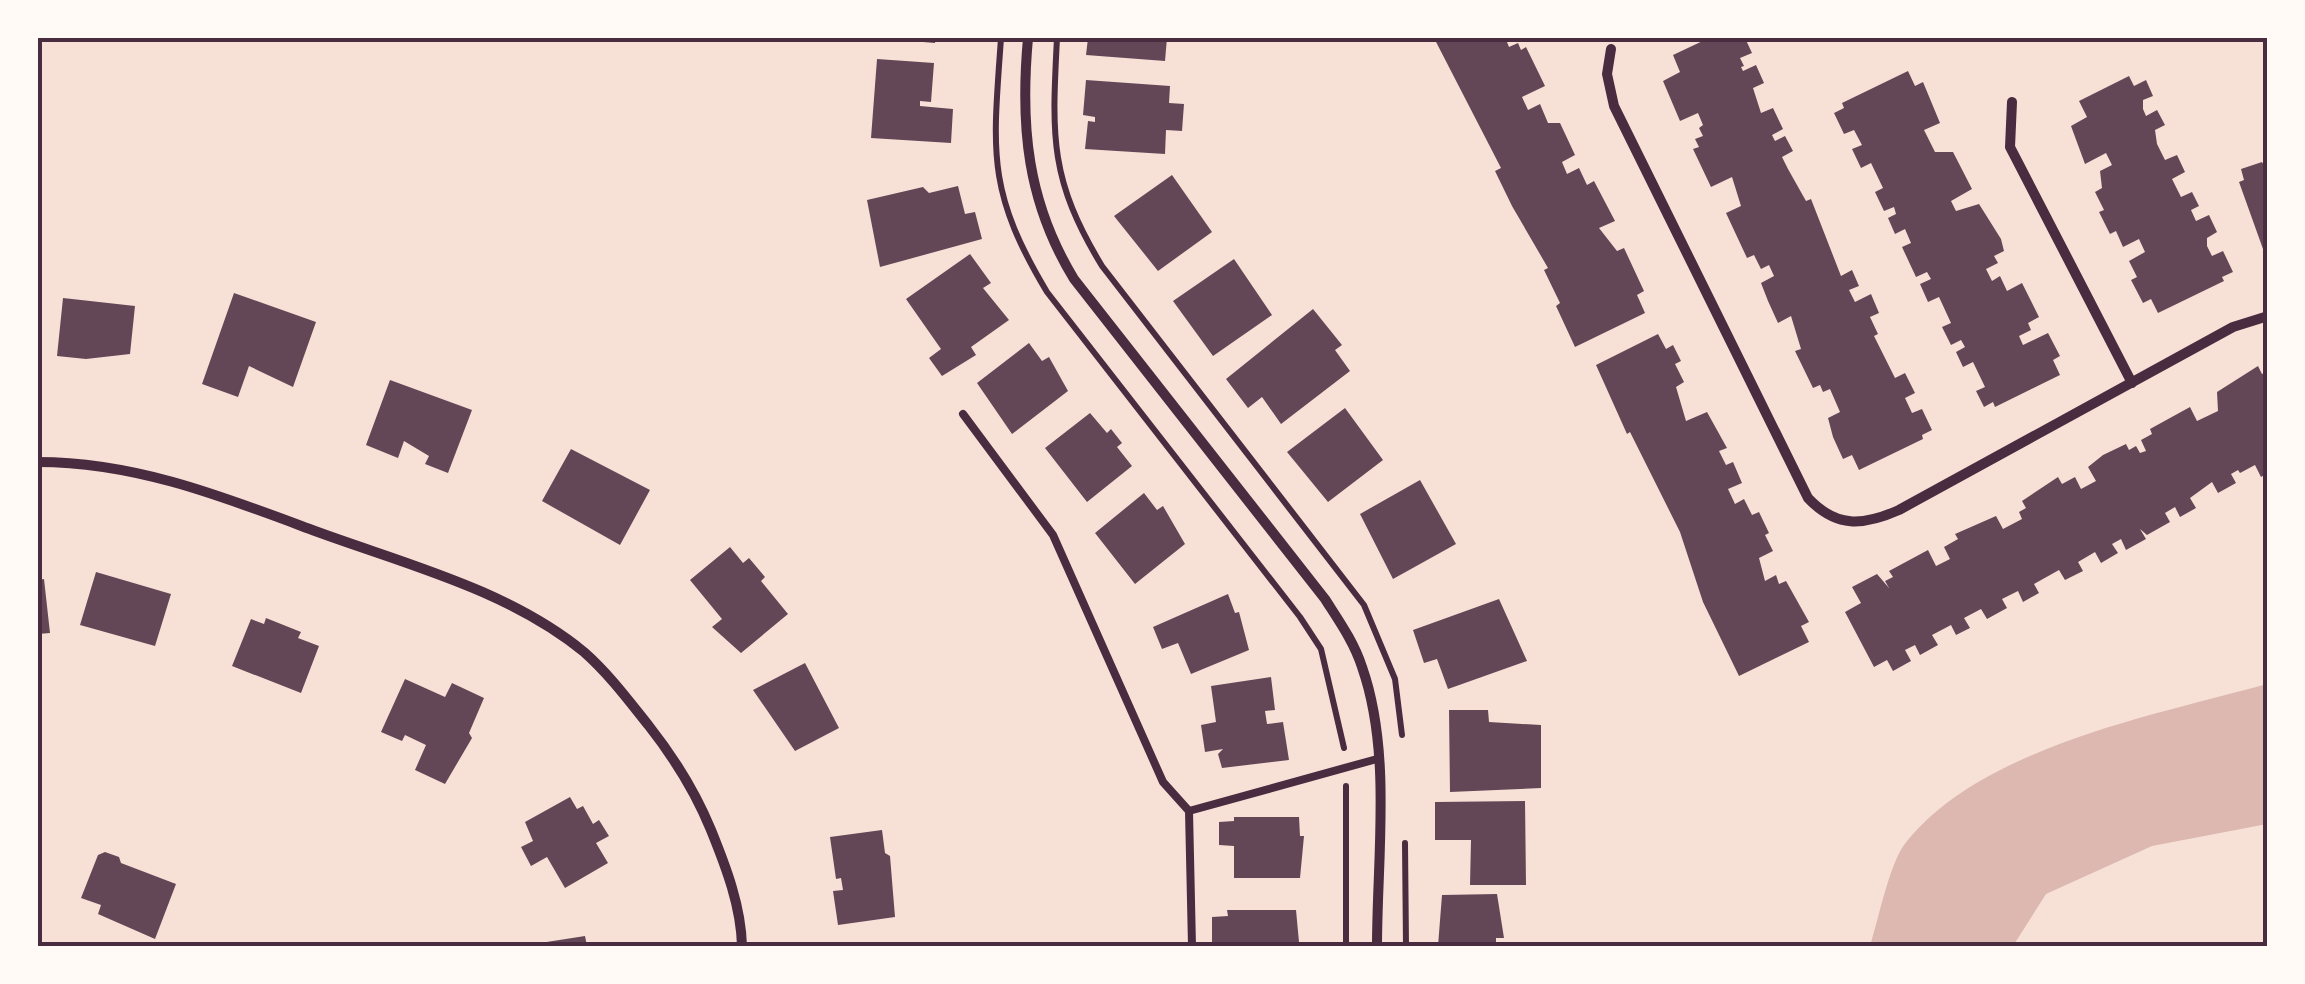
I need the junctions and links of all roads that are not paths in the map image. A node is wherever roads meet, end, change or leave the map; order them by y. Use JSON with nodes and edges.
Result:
{"nodes":[{"id":1,"x":1028,"y":38,"type":"edge"},
{"id":2,"x":1611,"y":49,"type":"dead end"},
{"id":3,"x":2012,"y":102,"type":"dead end"},
{"id":4,"x":2268,"y":316,"type":"edge"},
{"id":5,"x":2132,"y":383,"type":"junction"},
{"id":6,"x":963,"y":414,"type":"dead end"},
{"id":7,"x":38,"y":462,"type":"edge"},
{"id":8,"x":1377,"y":759,"type":"junction"},
{"id":9,"x":1189,"y":811,"type":"junction"},
{"id":10,"x":742,"y":946,"type":"edge"},
{"id":11,"x":1192,"y":946,"type":"edge"},
{"id":12,"x":1377,"y":946,"type":"edge"}],
"edges":[{"from":1,"to":8,"type":"street"},
{"from":2,"to":5,"type":"street"},
{"from":3,"to":5,"type":"street"},
{"from":4,"to":5,"type":"street"},
{"from":6,"to":9,"type":"lane"},
{"from":7,"to":10,"type":"street"},
{"from":8,"to":9,"type":"lane"},
{"from":8,"to":12,"type":"street"},
{"from":9,"to":11,"type":"lane"}]}
